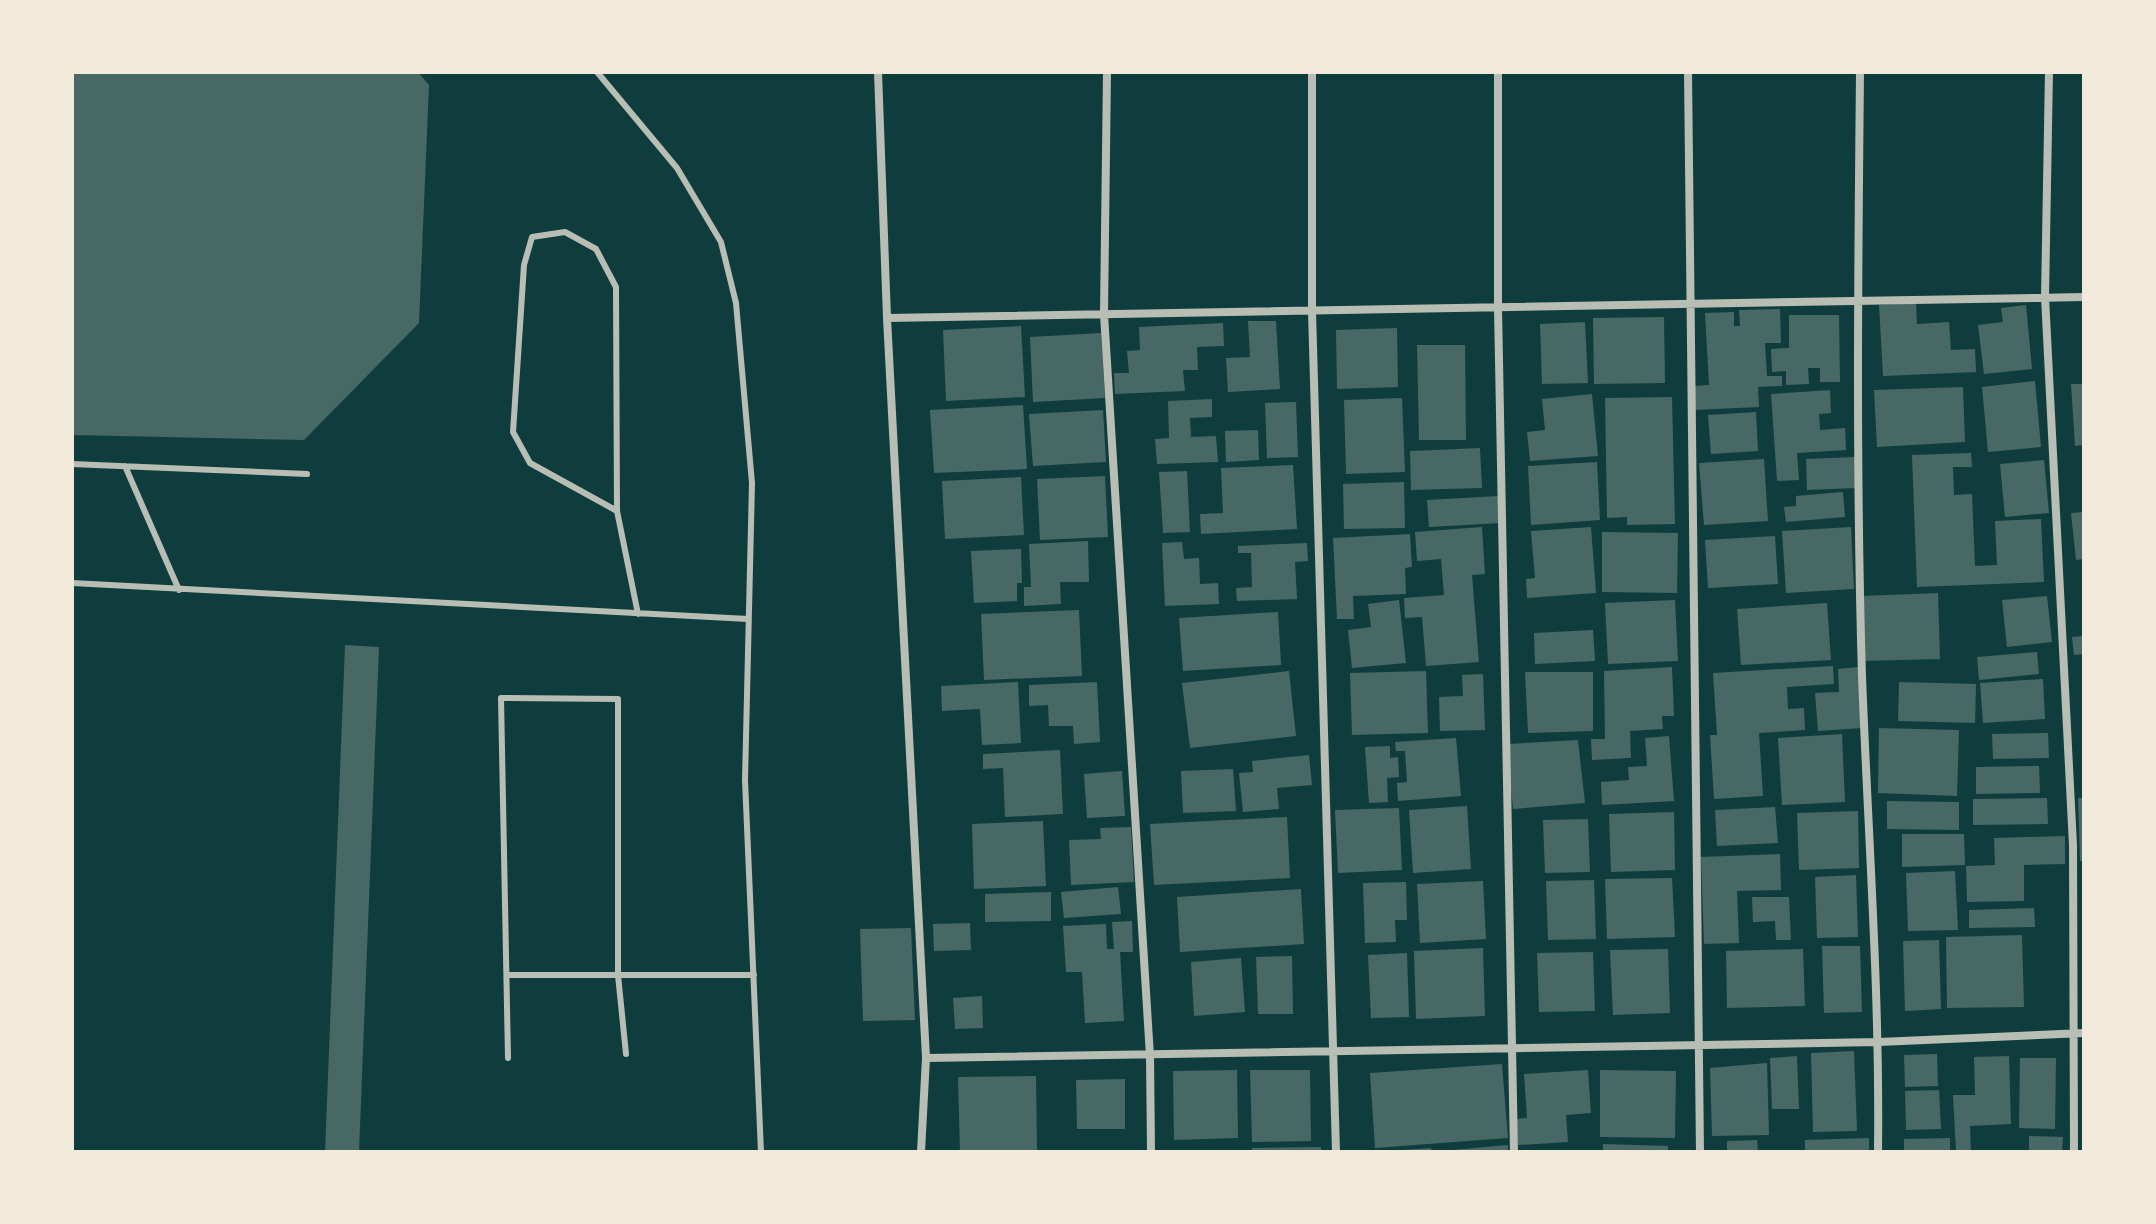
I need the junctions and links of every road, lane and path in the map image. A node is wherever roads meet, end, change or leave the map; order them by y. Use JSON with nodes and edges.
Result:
{"nodes":[{"id":1,"x":597,"y":72,"type":"edge"},
{"id":2,"x":878,"y":72,"type":"edge"},
{"id":3,"x":1107,"y":72,"type":"edge"},
{"id":4,"x":1312,"y":72,"type":"edge"},
{"id":5,"x":1498,"y":72,"type":"edge"},
{"id":6,"x":1688,"y":72,"type":"edge"},
{"id":7,"x":1860,"y":72,"type":"edge"},
{"id":8,"x":2049,"y":72,"type":"edge"},
{"id":9,"x":2045,"y":297,"type":"junction"},
{"id":10,"x":2084,"y":297,"type":"edge"},
{"id":11,"x":1857,"y":301,"type":"junction"},
{"id":12,"x":1689,"y":306,"type":"junction"},
{"id":13,"x":1498,"y":308,"type":"junction"},
{"id":14,"x":1312,"y":311,"type":"junction"},
{"id":15,"x":1104,"y":314,"type":"junction"},
{"id":16,"x":887,"y":318,"type":"junction"},
{"id":17,"x":72,"y":464,"type":"edge"},
{"id":18,"x":125,"y":466,"type":"junction"},
{"id":19,"x":307,"y":474,"type":"dead end"},
{"id":20,"x":617,"y":511,"type":"junction"},
{"id":21,"x":72,"y":583,"type":"edge"},
{"id":22,"x":179,"y":590,"type":"junction"},
{"id":23,"x":638,"y":614,"type":"junction"},
{"id":24,"x":748,"y":619,"type":"junction"},
{"id":25,"x":507,"y":975,"type":"junction"},
{"id":26,"x":618,"y":975,"type":"junction"},
{"id":27,"x":754,"y":975,"type":"junction"},
{"id":28,"x":2080,"y":1033,"type":"edge"},
{"id":29,"x":1699,"y":1042,"type":"junction"},
{"id":30,"x":1879,"y":1042,"type":"junction"},
{"id":31,"x":1511,"y":1046,"type":"junction"},
{"id":32,"x":1333,"y":1052,"type":"junction"},
{"id":33,"x":626,"y":1054,"type":"dead end"},
{"id":34,"x":1150,"y":1056,"type":"junction"},
{"id":35,"x":508,"y":1058,"type":"dead end"},
{"id":36,"x":926,"y":1058,"type":"junction"},
{"id":37,"x":761,"y":1152,"type":"edge"},
{"id":38,"x":921,"y":1152,"type":"edge"},
{"id":39,"x":1151,"y":1152,"type":"edge"},
{"id":40,"x":1336,"y":1152,"type":"edge"},
{"id":41,"x":1514,"y":1152,"type":"edge"},
{"id":42,"x":1700,"y":1152,"type":"edge"},
{"id":43,"x":1878,"y":1152,"type":"edge"},
{"id":44,"x":2074,"y":1152,"type":"edge"}],
"edges":[{"from":1,"to":24,"type":"lane"},
{"from":2,"to":16,"type":"street"},
{"from":3,"to":15,"type":"street"},
{"from":4,"to":14,"type":"street"},
{"from":5,"to":13,"type":"street"},
{"from":6,"to":12,"type":"street"},
{"from":7,"to":11,"type":"street"},
{"from":8,"to":9,"type":"street"},
{"from":9,"to":10,"type":"street"},
{"from":9,"to":11,"type":"street"},
{"from":9,"to":28,"type":"street"},
{"from":11,"to":12,"type":"street"},
{"from":11,"to":30,"type":"street"},
{"from":12,"to":13,"type":"street"},
{"from":12,"to":29,"type":"street"},
{"from":13,"to":14,"type":"street"},
{"from":13,"to":31,"type":"street"},
{"from":14,"to":15,"type":"street"},
{"from":14,"to":32,"type":"street"},
{"from":15,"to":16,"type":"street"},
{"from":15,"to":34,"type":"street"},
{"from":16,"to":36,"type":"street"},
{"from":17,"to":18,"type":"lane"},
{"from":18,"to":19,"type":"lane"},
{"from":18,"to":22,"type":"lane"},
{"from":20,"to":20,"type":"lane"},
{"from":20,"to":23,"type":"lane"},
{"from":21,"to":22,"type":"lane"},
{"from":22,"to":23,"type":"lane"},
{"from":23,"to":24,"type":"lane"},
{"from":24,"to":27,"type":"lane"},
{"from":25,"to":26,"type":"lane"},
{"from":25,"to":26,"type":"lane"},
{"from":25,"to":35,"type":"lane"},
{"from":26,"to":27,"type":"lane"},
{"from":26,"to":33,"type":"lane"},
{"from":27,"to":37,"type":"lane"},
{"from":28,"to":30,"type":"street"},
{"from":28,"to":44,"type":"street"},
{"from":29,"to":30,"type":"street"},
{"from":29,"to":31,"type":"street"},
{"from":29,"to":42,"type":"street"},
{"from":30,"to":43,"type":"street"},
{"from":31,"to":32,"type":"street"},
{"from":31,"to":41,"type":"street"},
{"from":32,"to":34,"type":"street"},
{"from":32,"to":40,"type":"street"},
{"from":34,"to":36,"type":"street"},
{"from":34,"to":39,"type":"street"},
{"from":36,"to":38,"type":"street"}]}
